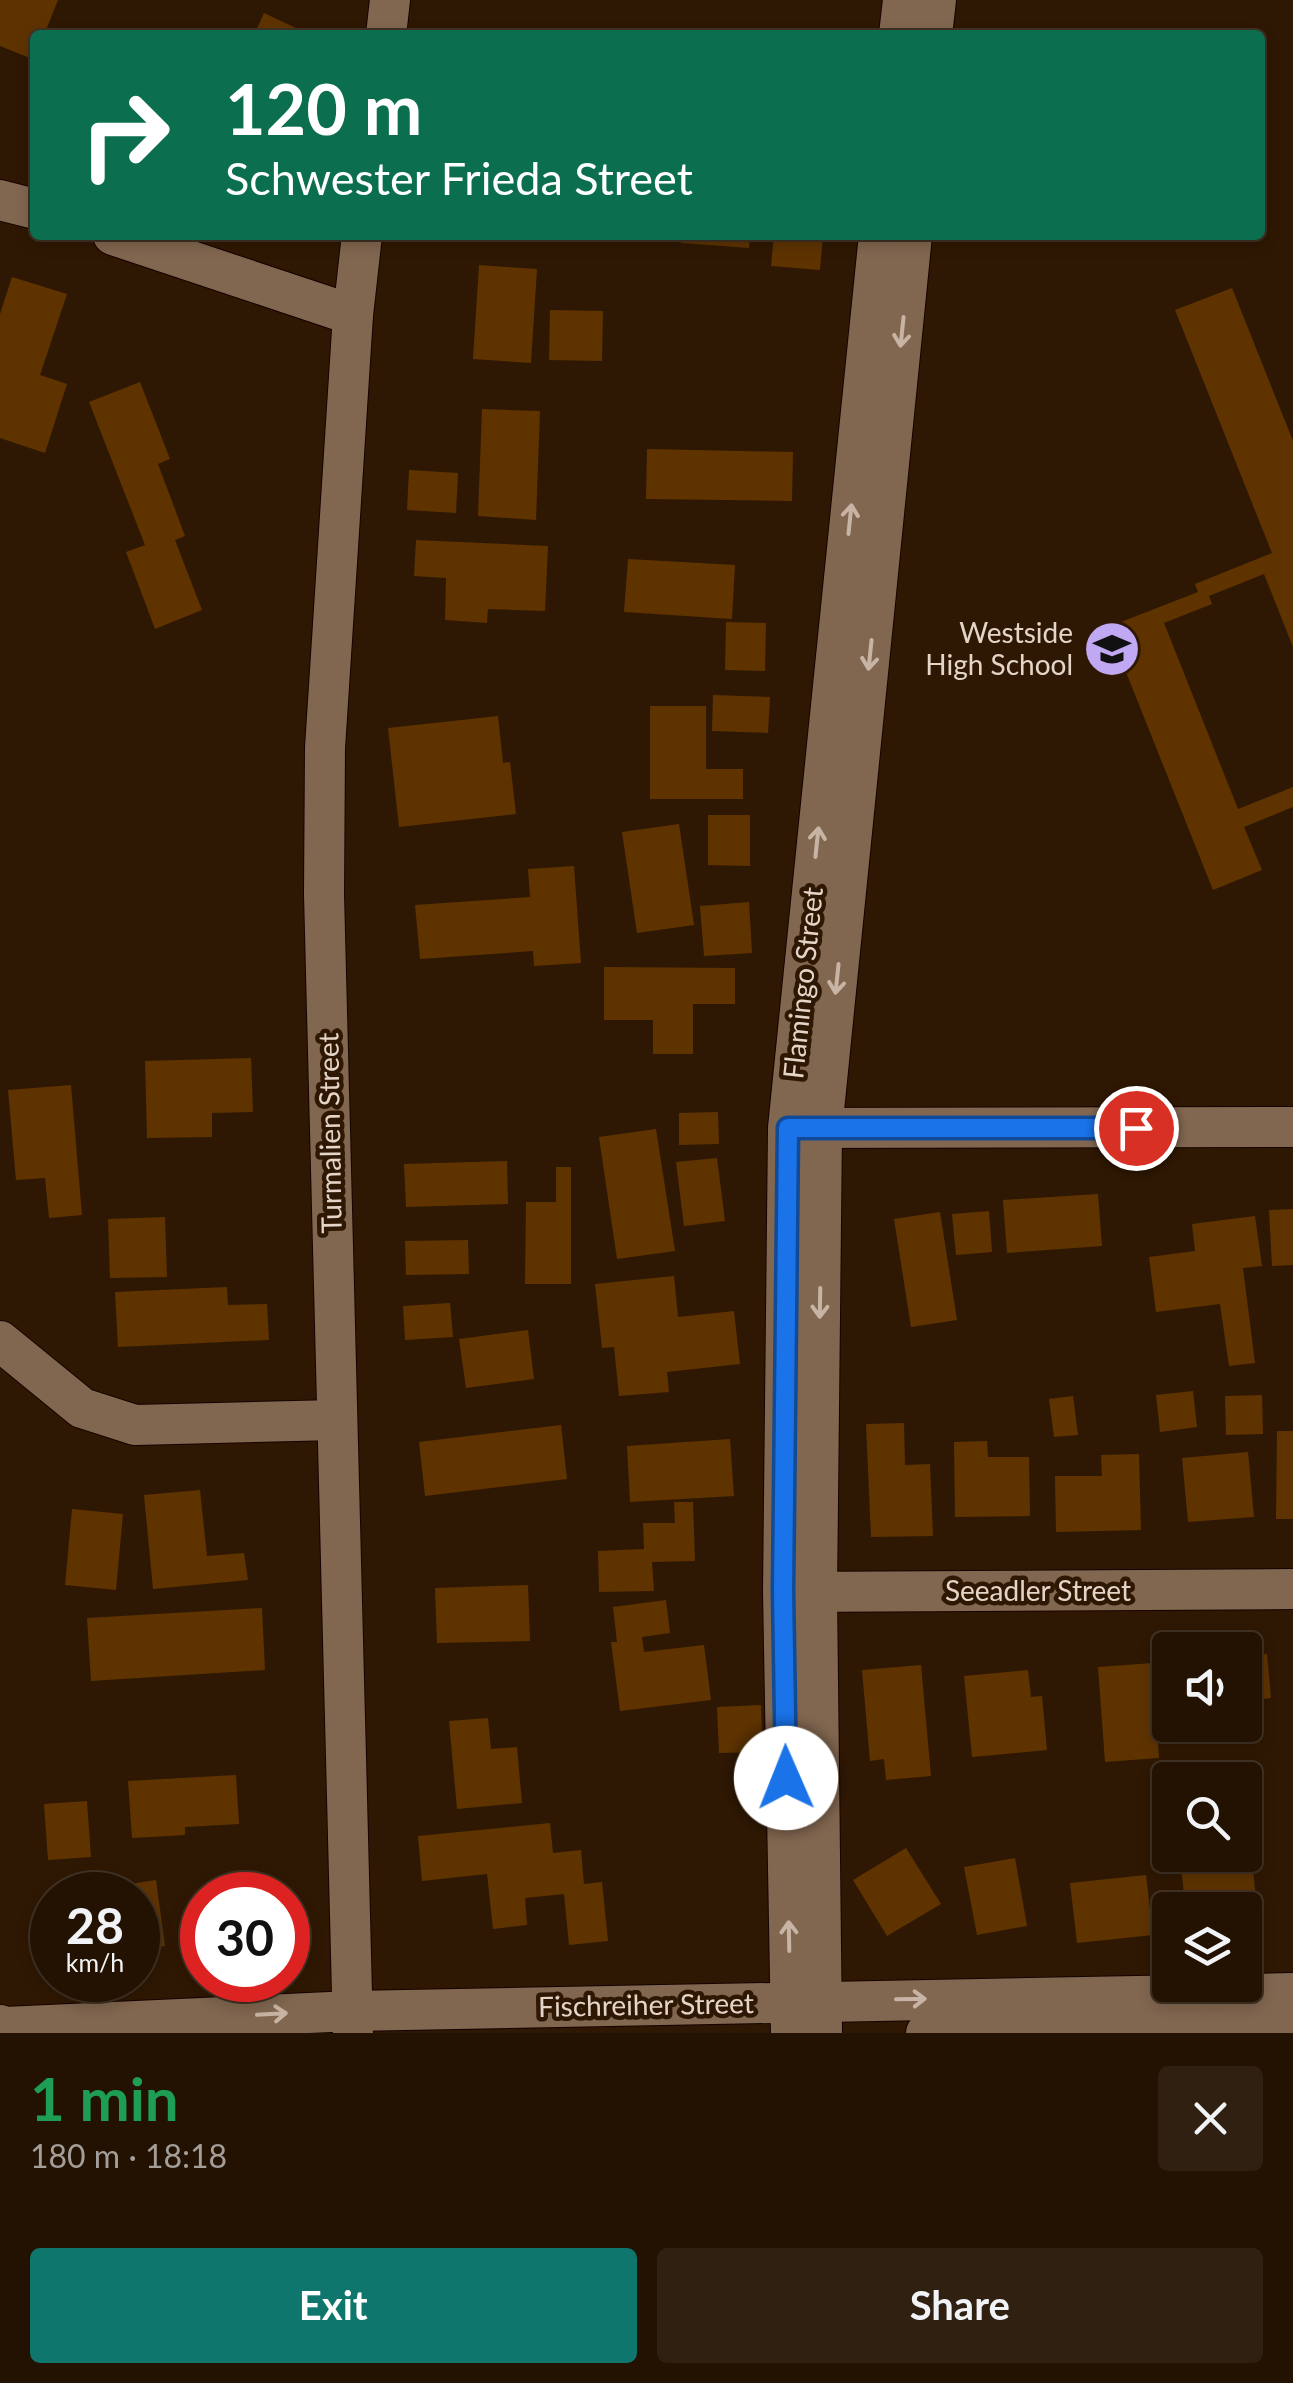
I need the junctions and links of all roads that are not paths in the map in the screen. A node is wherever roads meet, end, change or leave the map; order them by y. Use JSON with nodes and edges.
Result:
{"nodes":[{"id":1,"x":390,"y":0,"type":"edge"},
{"id":2,"x":902,"y":0,"type":"edge"},
{"id":3,"x":936,"y":0,"type":"edge"},
{"id":4,"x":387,"y":30,"type":"edge"},
{"id":5,"x":899,"y":30,"type":"edge"},
{"id":6,"x":933,"y":30,"type":"edge"},
{"id":7,"x":0,"y":200,"type":"edge"},
{"id":8,"x":30,"y":208,"type":"edge"},
{"id":9,"x":128,"y":240,"type":"edge"},
{"id":10,"x":361,"y":240,"type":"edge"},
{"id":11,"x":879,"y":240,"type":"edge"},
{"id":12,"x":911,"y":240,"type":"edge"},
{"id":13,"x":353,"y":316,"type":"junction"},
{"id":14,"x":1293,"y":1127,"type":"edge"},
{"id":15,"x":805,"y":1129,"type":"junction"},
{"id":16,"x":0,"y":1342,"type":"edge"},
{"id":17,"x":336,"y":1420,"type":"junction"},
{"id":18,"x":1293,"y":1588,"type":"edge"},
{"id":19,"x":800,"y":1592,"type":"junction"},
{"id":20,"x":1293,"y":1993,"type":"edge"},
{"id":21,"x":806,"y":2017,"type":"edge"},
{"id":22,"x":352,"y":2022,"type":"edge"},
{"id":23,"x":0,"y":2024,"type":"edge"},
{"id":24,"x":1293,"y":2027,"type":"edge"},
{"id":25,"x":926,"y":2033,"type":"edge"}],
"edges":[{"from":1,"to":4,"type":"street"},
{"from":2,"to":5,"type":"street"},
{"from":3,"to":6,"type":"street"},
{"from":7,"to":8,"type":"street"},
{"from":9,"to":13,"type":"street"},
{"from":10,"to":13,"type":"street","name":"Turmalien Street"},
{"from":15,"to":11,"type":"street","name":"Flamingo Street","one_way":true},
{"from":12,"to":15,"type":"street","name":"Flamingo Street","one_way":true},
{"from":13,"to":17,"type":"street","name":"Turmalien Street"},
{"from":14,"to":15,"type":"street"},
{"from":15,"to":19,"type":"street","name":"Flamingo Street"},
{"from":16,"to":17,"type":"street"},
{"from":17,"to":22,"type":"street","name":"Turmalien Street"},
{"from":18,"to":19,"type":"street","name":"Seeadler Street"},
{"from":19,"to":21,"type":"street","name":"Flamingo Street"},
{"from":21,"to":20,"type":"street","name":"Fischreiher Street","one_way":true},
{"from":21,"to":22,"type":"street","name":"Fischreiher Street"},
{"from":23,"to":22,"type":"street","name":"Fischreiher Street","one_way":true},
{"from":24,"to":25,"type":"street"}]}
